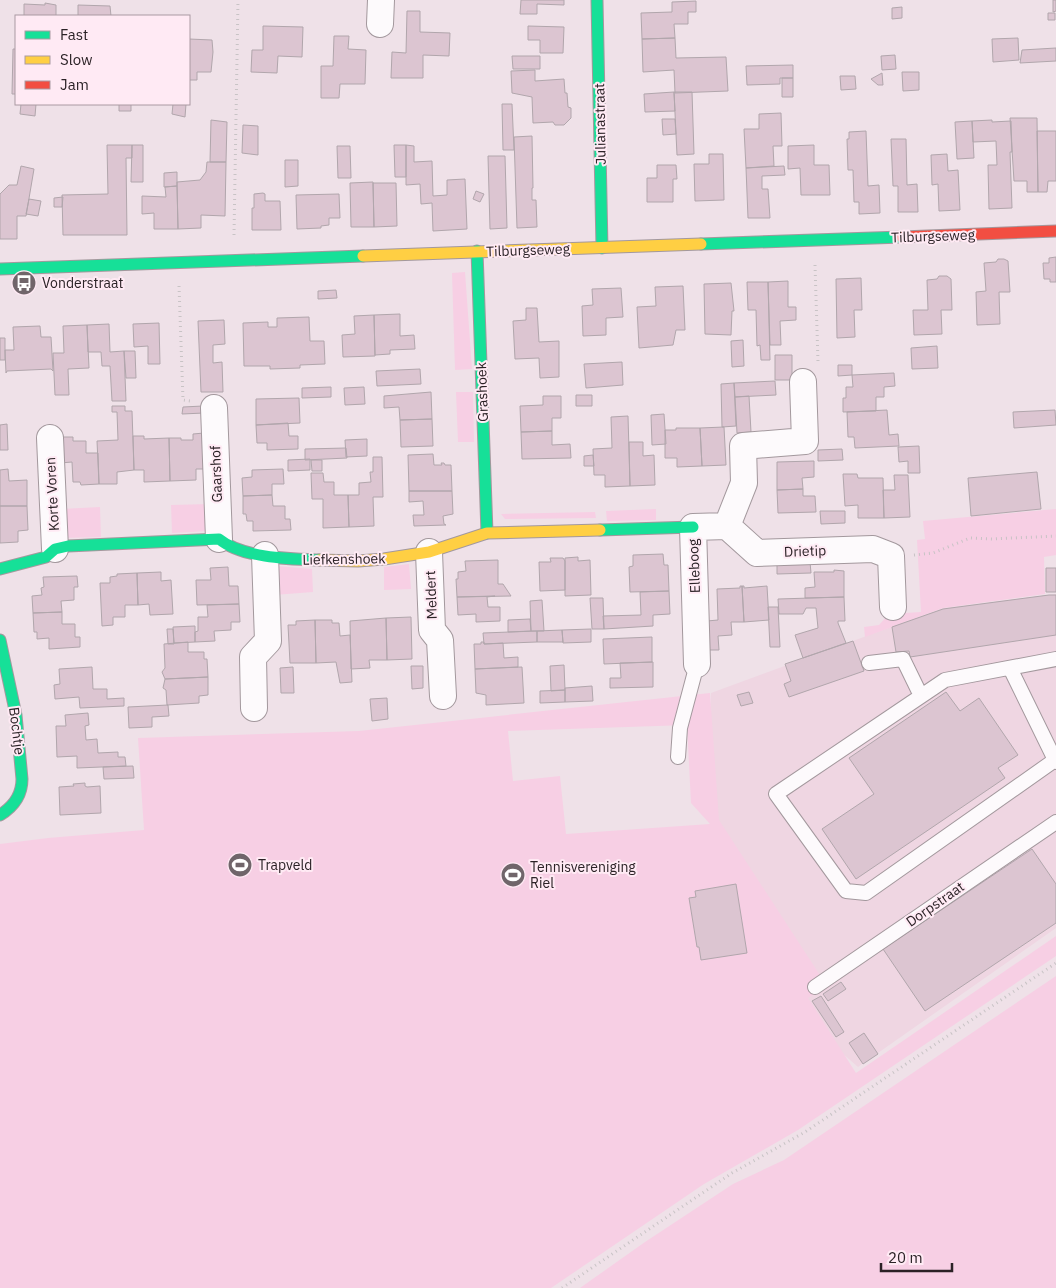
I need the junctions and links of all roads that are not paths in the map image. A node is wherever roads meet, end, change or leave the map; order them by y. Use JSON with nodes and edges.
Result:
{"nodes":[{"id":1,"x":597,"y":0,"type":"edge"},
{"id":2,"x":1056,"y":231,"type":"edge"},
{"id":3,"x":602,"y":248,"type":"junction"},
{"id":4,"x":477,"y":251,"type":"junction"},
{"id":5,"x":0,"y":269,"type":"edge"},
{"id":6,"x":803,"y":382,"type":"road end"},
{"id":7,"x":214,"y":408,"type":"road end"},
{"id":8,"x":50,"y":438,"type":"dead end"},
{"id":9,"x":727,"y":526,"type":"junction"},
{"id":10,"x":693,"y":527,"type":"junction"},
{"id":11,"x":487,"y":533,"type":"junction"},
{"id":12,"x":218,"y":539,"type":"junction"},
{"id":13,"x":55,"y":550,"type":"junction"},
{"id":14,"x":429,"y":552,"type":"junction"},
{"id":15,"x":265,"y":555,"type":"junction"},
{"id":16,"x":0,"y":569,"type":"edge"},
{"id":17,"x":893,"y":607,"type":"dead end"},
{"id":18,"x":0,"y":640,"type":"edge"},
{"id":19,"x":1056,"y":659,"type":"edge"},
{"id":20,"x":869,"y":663,"type":"dead end"},
{"id":21,"x":697,"y":664,"type":"joint"},
{"id":22,"x":1010,"y":668,"type":"junction"},
{"id":23,"x":443,"y":696,"type":"dead end"},
{"id":24,"x":921,"y":696,"type":"junction"},
{"id":25,"x":254,"y":708,"type":"dead end"},
{"id":26,"x":678,"y":758,"type":"dead end"},
{"id":27,"x":1055,"y":761,"type":"edge"},
{"id":28,"x":0,"y":815,"type":"edge"},
{"id":29,"x":1056,"y":822,"type":"edge"},
{"id":30,"x":815,"y":987,"type":"dead end"}],
"edges":[{"from":1,"to":3,"type":"street","name":"Julianastraat"},
{"from":2,"to":3,"type":"street","name":"Tilburgseweg"},
{"from":3,"to":4,"type":"street","name":"Tilburgseweg"},
{"from":4,"to":5,"type":"street","name":"Tilburgseweg"},
{"from":4,"to":11,"type":"street","name":"Grashoek"},
{"from":6,"to":9,"type":"street"},
{"from":7,"to":12,"type":"street","name":"Gaarshof"},
{"from":8,"to":13,"type":"street","name":"Korte Voren"},
{"from":9,"to":10,"type":"street","name":"Elleboog"},
{"from":9,"to":17,"type":"street","name":"Drietip"},
{"from":10,"to":11,"type":"street","name":"Liefkenshoek"},
{"from":10,"to":21,"type":"street","name":"Elleboog"},
{"from":11,"to":14,"type":"street","name":"Liefkenshoek"},
{"from":12,"to":13,"type":"street","name":"Liefkenshoek"},
{"from":12,"to":15,"type":"street","name":"Liefkenshoek"},
{"from":13,"to":16,"type":"street","name":"Liefkenshoek"},
{"from":14,"to":15,"type":"street","name":"Liefkenshoek"},
{"from":14,"to":23,"type":"street","name":"Meldert"},
{"from":15,"to":25,"type":"street"},
{"from":18,"to":28,"type":"street","name":"Bochtje"},
{"from":19,"to":22,"type":"lane"},
{"from":20,"to":24,"type":"lane"},
{"from":21,"to":26,"type":"lane"},
{"from":22,"to":24,"type":"lane"},
{"from":22,"to":27,"type":"lane"},
{"from":24,"to":27,"type":"lane"},
{"from":29,"to":30,"type":"lane","name":"Dorpstraat"}]}
